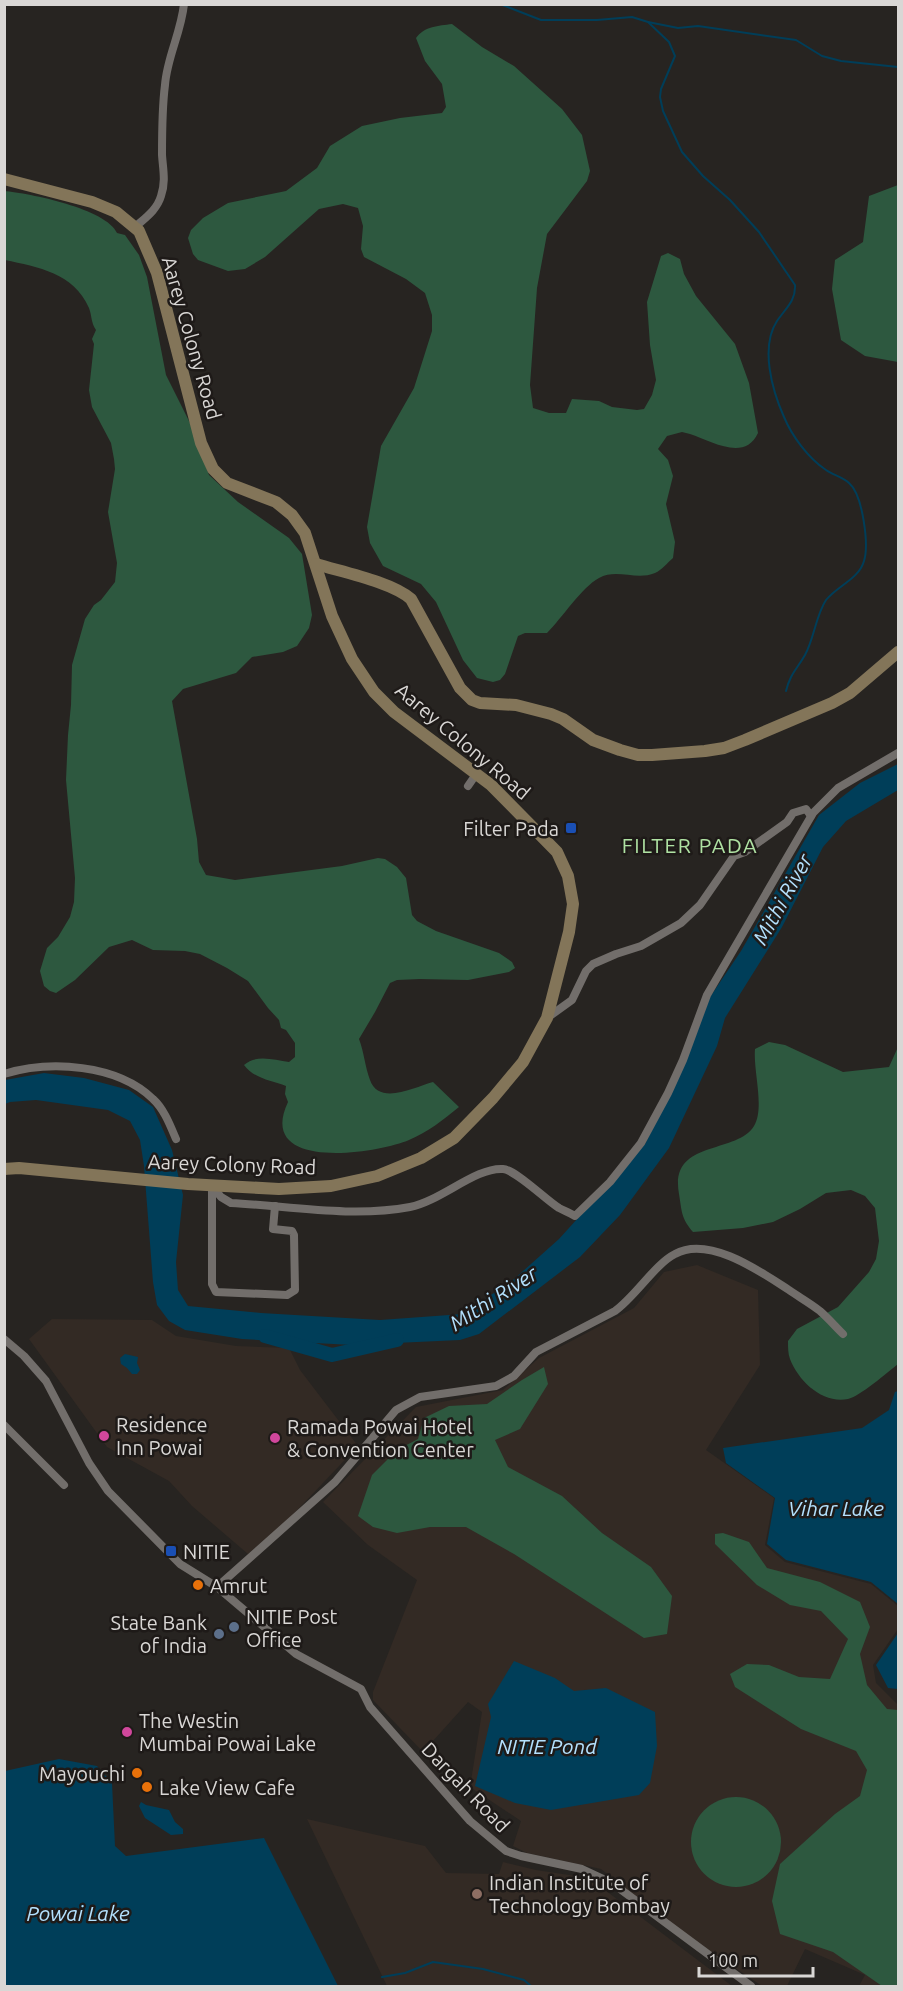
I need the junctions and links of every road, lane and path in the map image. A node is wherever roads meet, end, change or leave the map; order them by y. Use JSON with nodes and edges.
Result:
{"nodes":[{"id":1,"x":184,"y":4,"type":"edge"},
{"id":2,"x":4,"y":179,"type":"edge"},
{"id":3,"x":135,"y":228,"type":"junction"},
{"id":4,"x":316,"y":564,"type":"junction"},
{"id":5,"x":898,"y":652,"type":"edge"},
{"id":6,"x":898,"y":753,"type":"edge"},
{"id":7,"x":477,"y":773,"type":"junction"},
{"id":8,"x":468,"y":786,"type":"dead end"},
{"id":9,"x":812,"y":816,"type":"junction"},
{"id":10,"x":547,"y":1018,"type":"junction"},
{"id":11,"x":4,"y":1074,"type":"edge"},
{"id":12,"x":176,"y":1139,"type":"dead end"},
{"id":13,"x":4,"y":1169,"type":"edge"},
{"id":14,"x":213,"y":1185,"type":"junction"},
{"id":15,"x":275,"y":1206,"type":"junction"},
{"id":16,"x":843,"y":1334,"type":"dead end"},
{"id":17,"x":4,"y":1339,"type":"edge"},
{"id":18,"x":4,"y":1425,"type":"edge"},
{"id":19,"x":64,"y":1485,"type":"dead end"},
{"id":20,"x":217,"y":1587,"type":"junction"},
{"id":21,"x":751,"y":1986,"type":"edge"}],
"edges":[{"from":1,"to":3,"type":"street"},
{"from":2,"to":3,"type":"main road","name":"Aarey Colony Road"},
{"from":3,"to":4,"type":"main road","name":"Aarey Colony Road"},
{"from":4,"to":5,"type":"main road"},
{"from":4,"to":7,"type":"main road","name":"Aarey Colony Road"},
{"from":6,"to":9,"type":"street"},
{"from":7,"to":8,"type":"street"},
{"from":7,"to":10,"type":"main road","name":"Aarey Colony Road"},
{"from":9,"to":10,"type":"street"},
{"from":9,"to":15,"type":"street"},
{"from":10,"to":14,"type":"main road","name":"Aarey Colony Road"},
{"from":11,"to":12,"type":"street"},
{"from":13,"to":14,"type":"main road","name":"Aarey Colony Road"},
{"from":14,"to":15,"type":"street"},
{"from":14,"to":15,"type":"street"},
{"from":16,"to":20,"type":"street"},
{"from":17,"to":20,"type":"street","name":"Dargah Road"},
{"from":18,"to":19,"type":"street"},
{"from":20,"to":21,"type":"street","name":"Dargah Road"}]}
